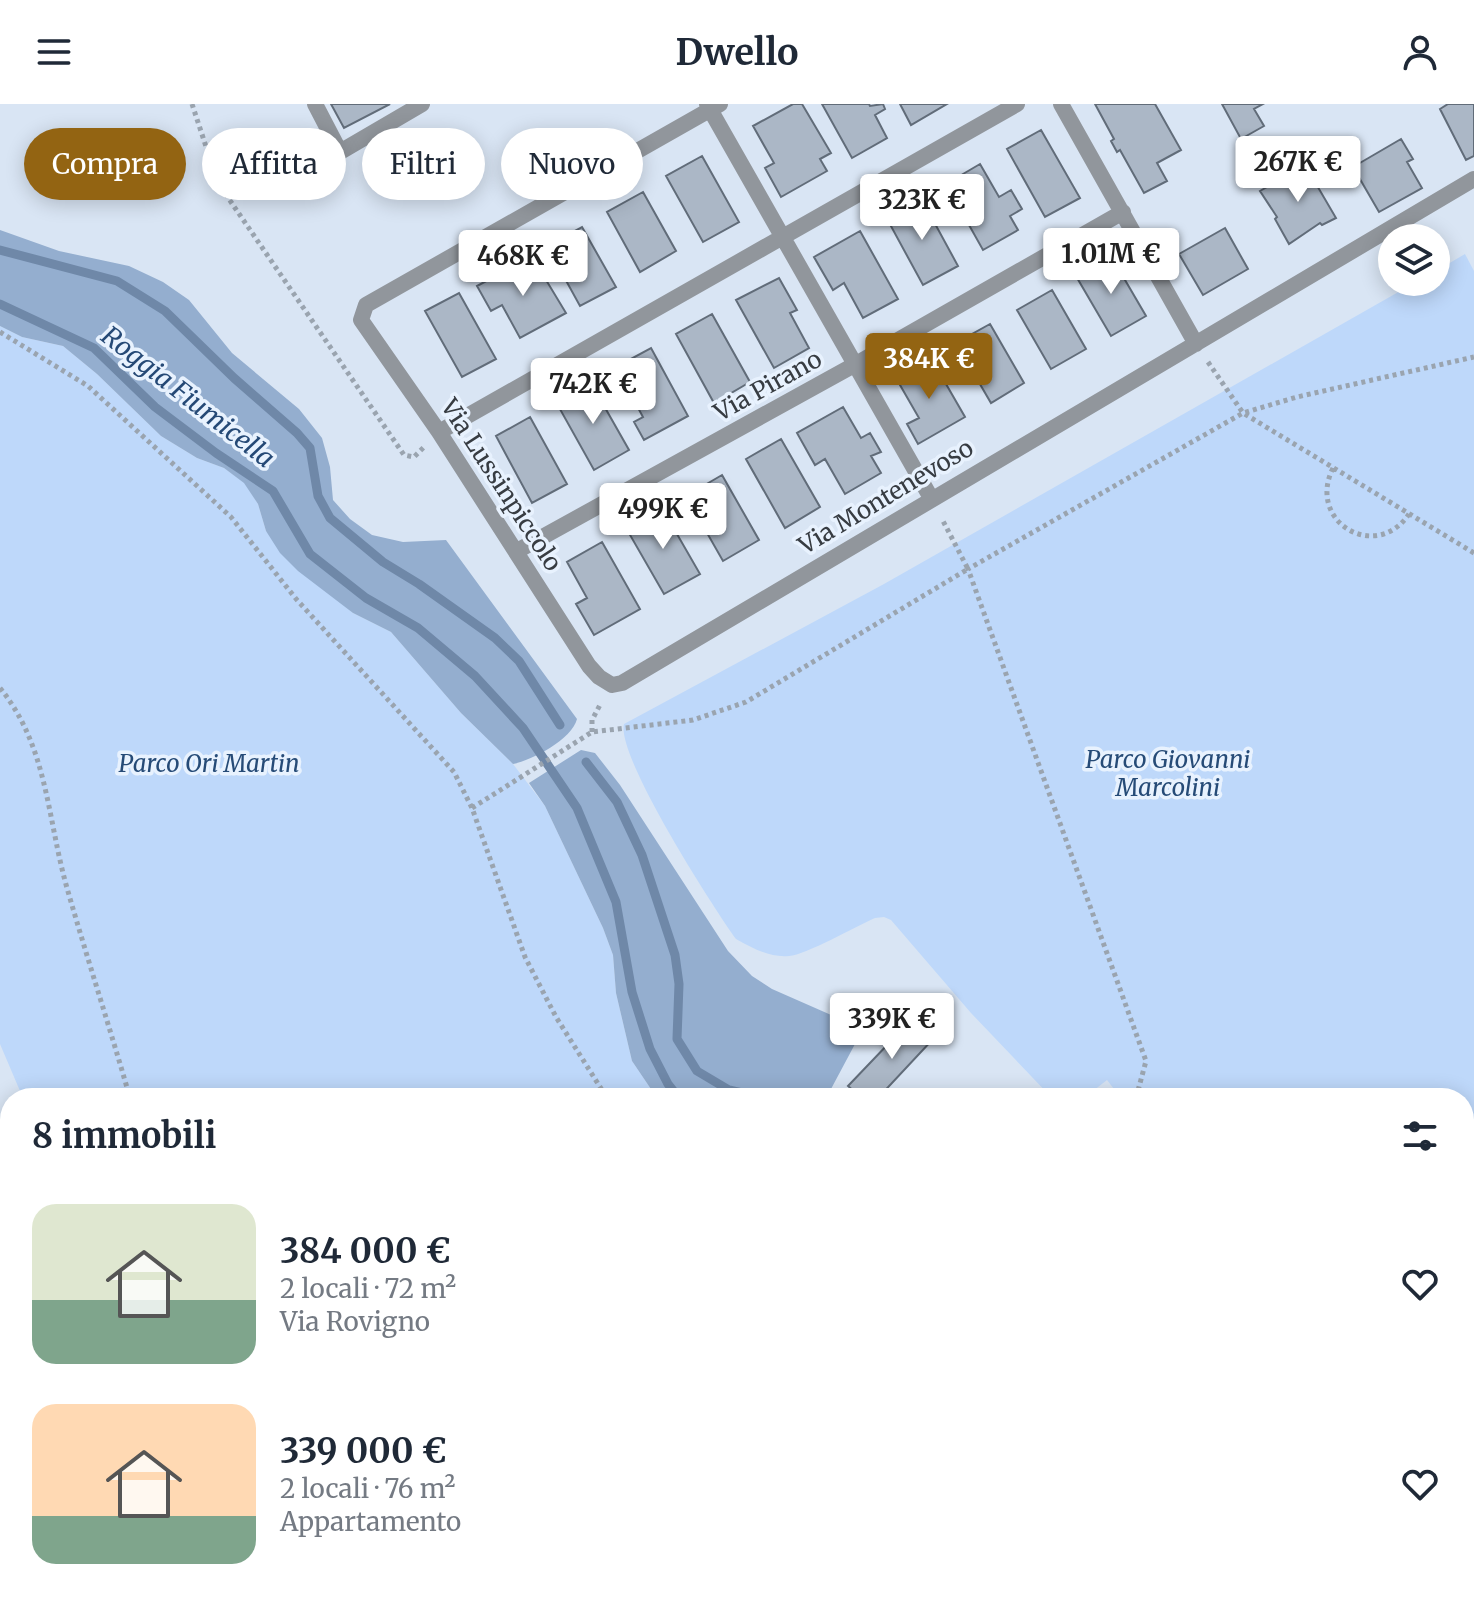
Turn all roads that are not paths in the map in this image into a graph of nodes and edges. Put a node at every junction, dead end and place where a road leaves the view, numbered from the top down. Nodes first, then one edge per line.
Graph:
1 (315, 104) edge
2 (421, 104) edge
3 (1017, 104) edge
4 (1061, 104) edge
5 (713, 106) edge
6 (1474, 179) edge
7 (1123, 212) junction
8 (784, 236) junction
9 (1196, 344) junction
10 (856, 364) junction
11 (439, 432) junction
12 (931, 498) junction
13 (517, 551) junction
14 (612, 685) joint

1 - 2 street
3 - 8 street
4 - 7 street
5 - 8 street
5 - 11 street, Via Lussinpiccolo
6 - 9 street, Via Montenevoso
7 - 9 street
7 - 10 street, Via Pirano
8 - 10 street
8 - 11 street
9 - 12 street, Via Montenevoso
10 - 12 street
10 - 13 street, Via Pirano
11 - 13 street, Via Lussinpiccolo
12 - 14 street, Via Montenevoso
13 - 14 street, Via Lussinpiccolo

